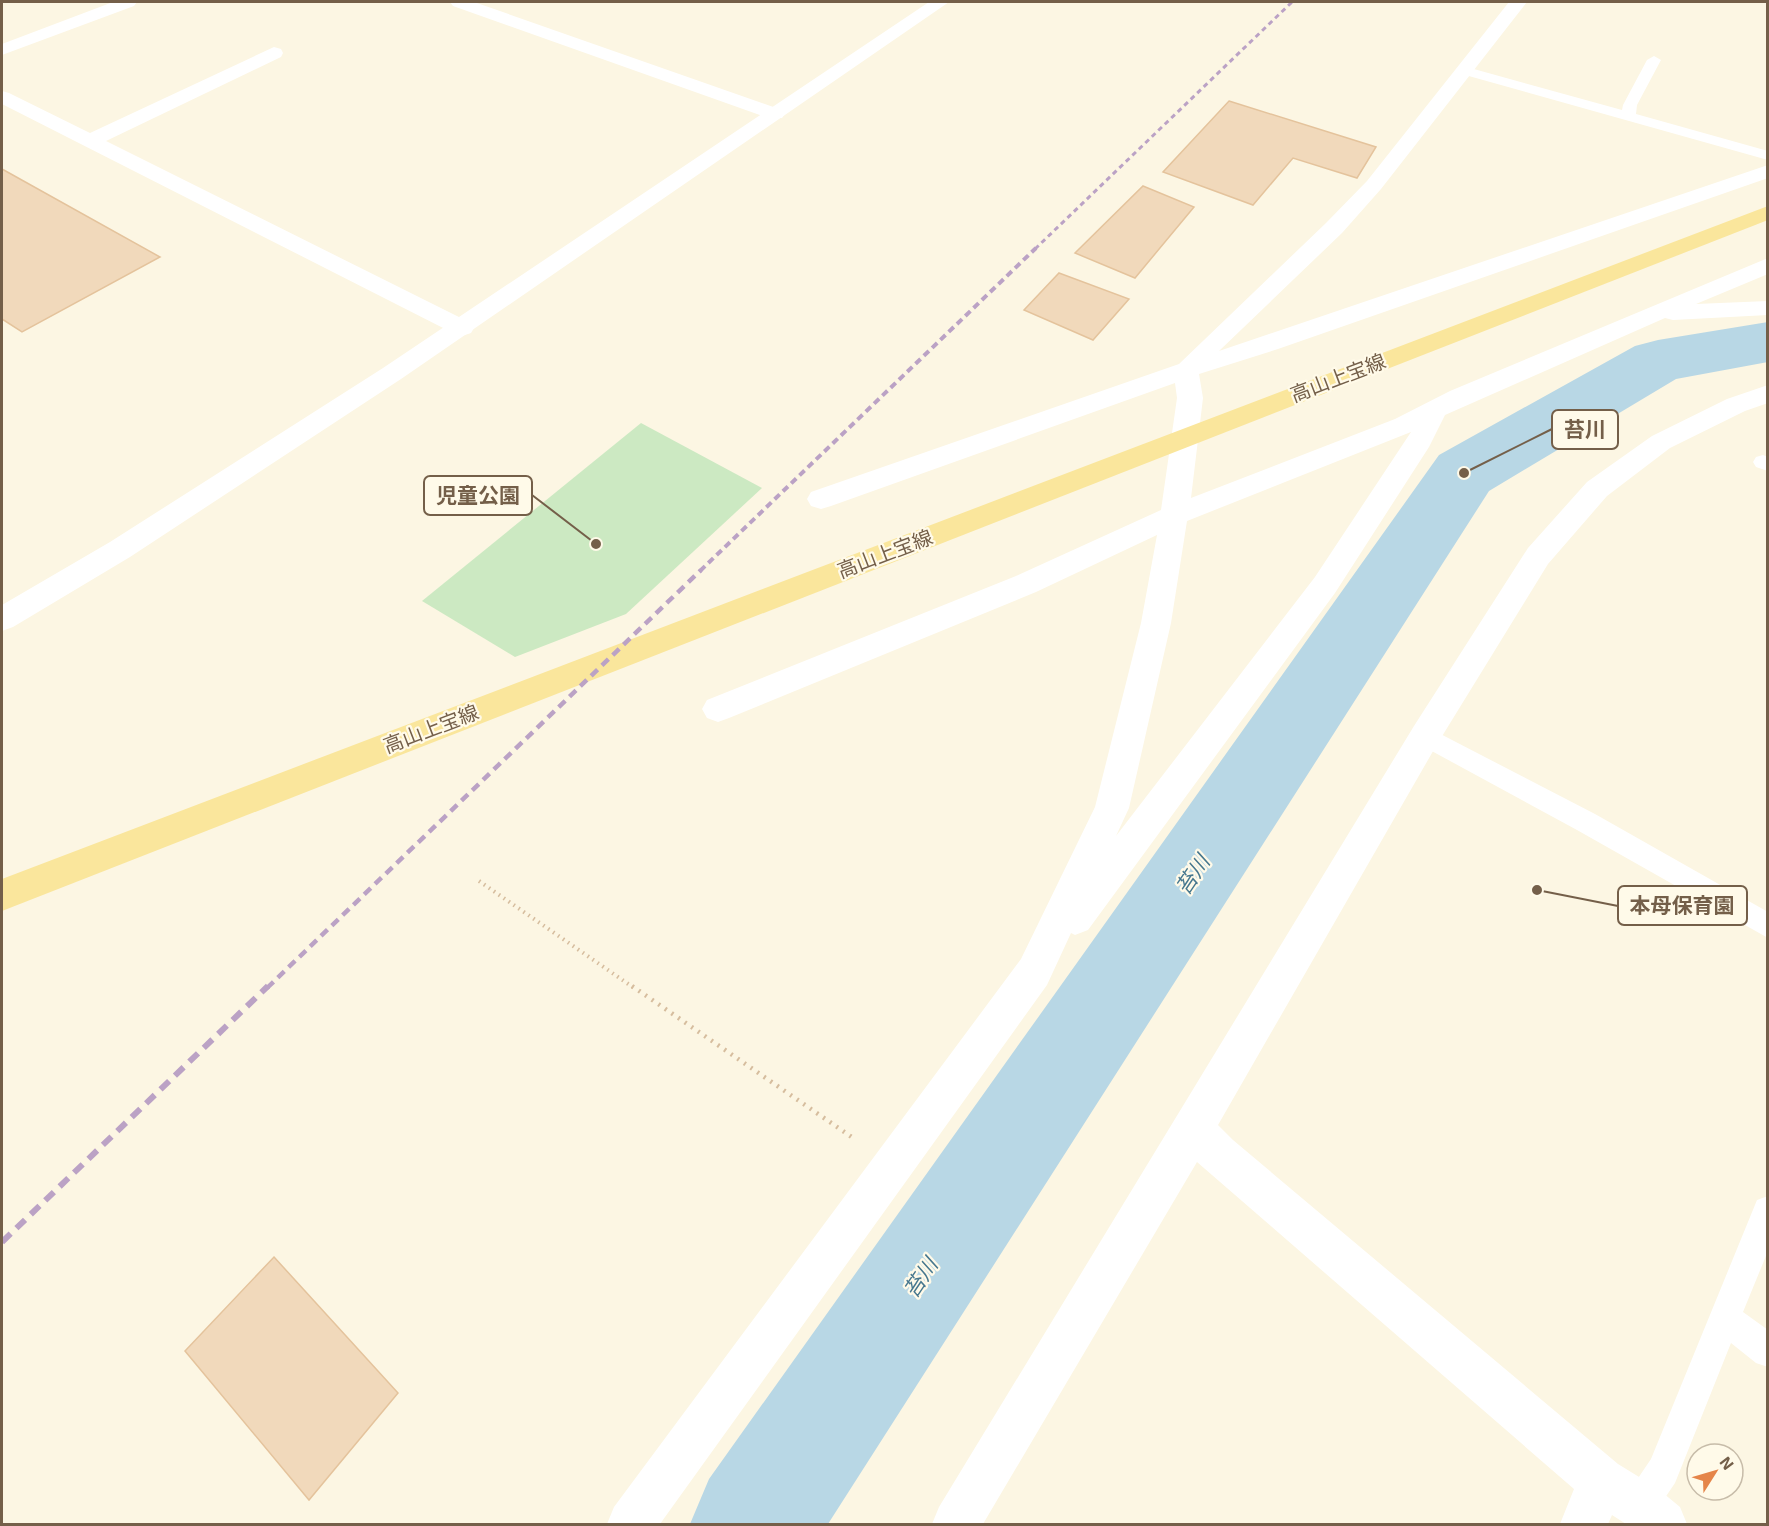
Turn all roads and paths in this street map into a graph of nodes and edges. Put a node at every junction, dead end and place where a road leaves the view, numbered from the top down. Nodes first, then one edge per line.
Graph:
1 (128, 2) edge
2 (459, 2) edge
3 (940, 2) edge
4 (1518, 2) edge
5 (2, 50) edge
6 (274, 53) dead end
7 (1654, 60) dead end
8 (1463, 70) junction
9 (2, 97) edge
10 (775, 114) junction
11 (1629, 117) junction
12 (90, 141) junction
13 (1767, 156) edge
14 (1767, 171) edge
15 (1767, 212) edge
16 (1767, 265) edge
17 (1767, 308) edge
18 (1652, 314) junction
19 (462, 328) junction
20 (1186, 370) junction
21 (1767, 393) edge
22 (1434, 410) junction
23 (821, 499) dead end
24 (1173, 516) junction
25 (2, 619) edge
26 (718, 709) dead end
27 (1425, 736) junction
28 (479, 880) dead end
29 (2, 895) edge
30 (1767, 926) edge
31 (1034, 972) junction
32 (1194, 1128) junction
33 (892, 1165) junction
34 (1767, 1211) edge
35 (1724, 1318) junction
36 (1767, 1351) edge
37 (1601, 1481) junction
38 (1652, 1515) edge
39 (631, 1524) edge
40 (956, 1524) edge
41 (1584, 1524) edge

1 - 5 street
2 - 10 street
3 - 10 street
4 - 8 street
6 - 12 street
7 - 11 lane
8 - 11 lane
8 - 20 street
9 - 12 street
10 - 19 street
11 - 13 lane
12 - 19 street
14 - 20 street
15 - 29 main road, 高山上宝線
16 - 18 street
17 - 18 street
18 - 22 street
19 - 25 street
20 - 23 street
20 - 24 street
21 - 27 street
22 - 24 street
22 - 31 street
24 - 26 street
24 - 31 street
27 - 30 lane
27 - 32 street
28 - 33 path
31 - 33 street
32 - 37 street
32 - 40 street
33 - 39 street
34 - 35 lane
35 - 36 lane
35 - 38 lane
37 - 38 street
37 - 41 street

